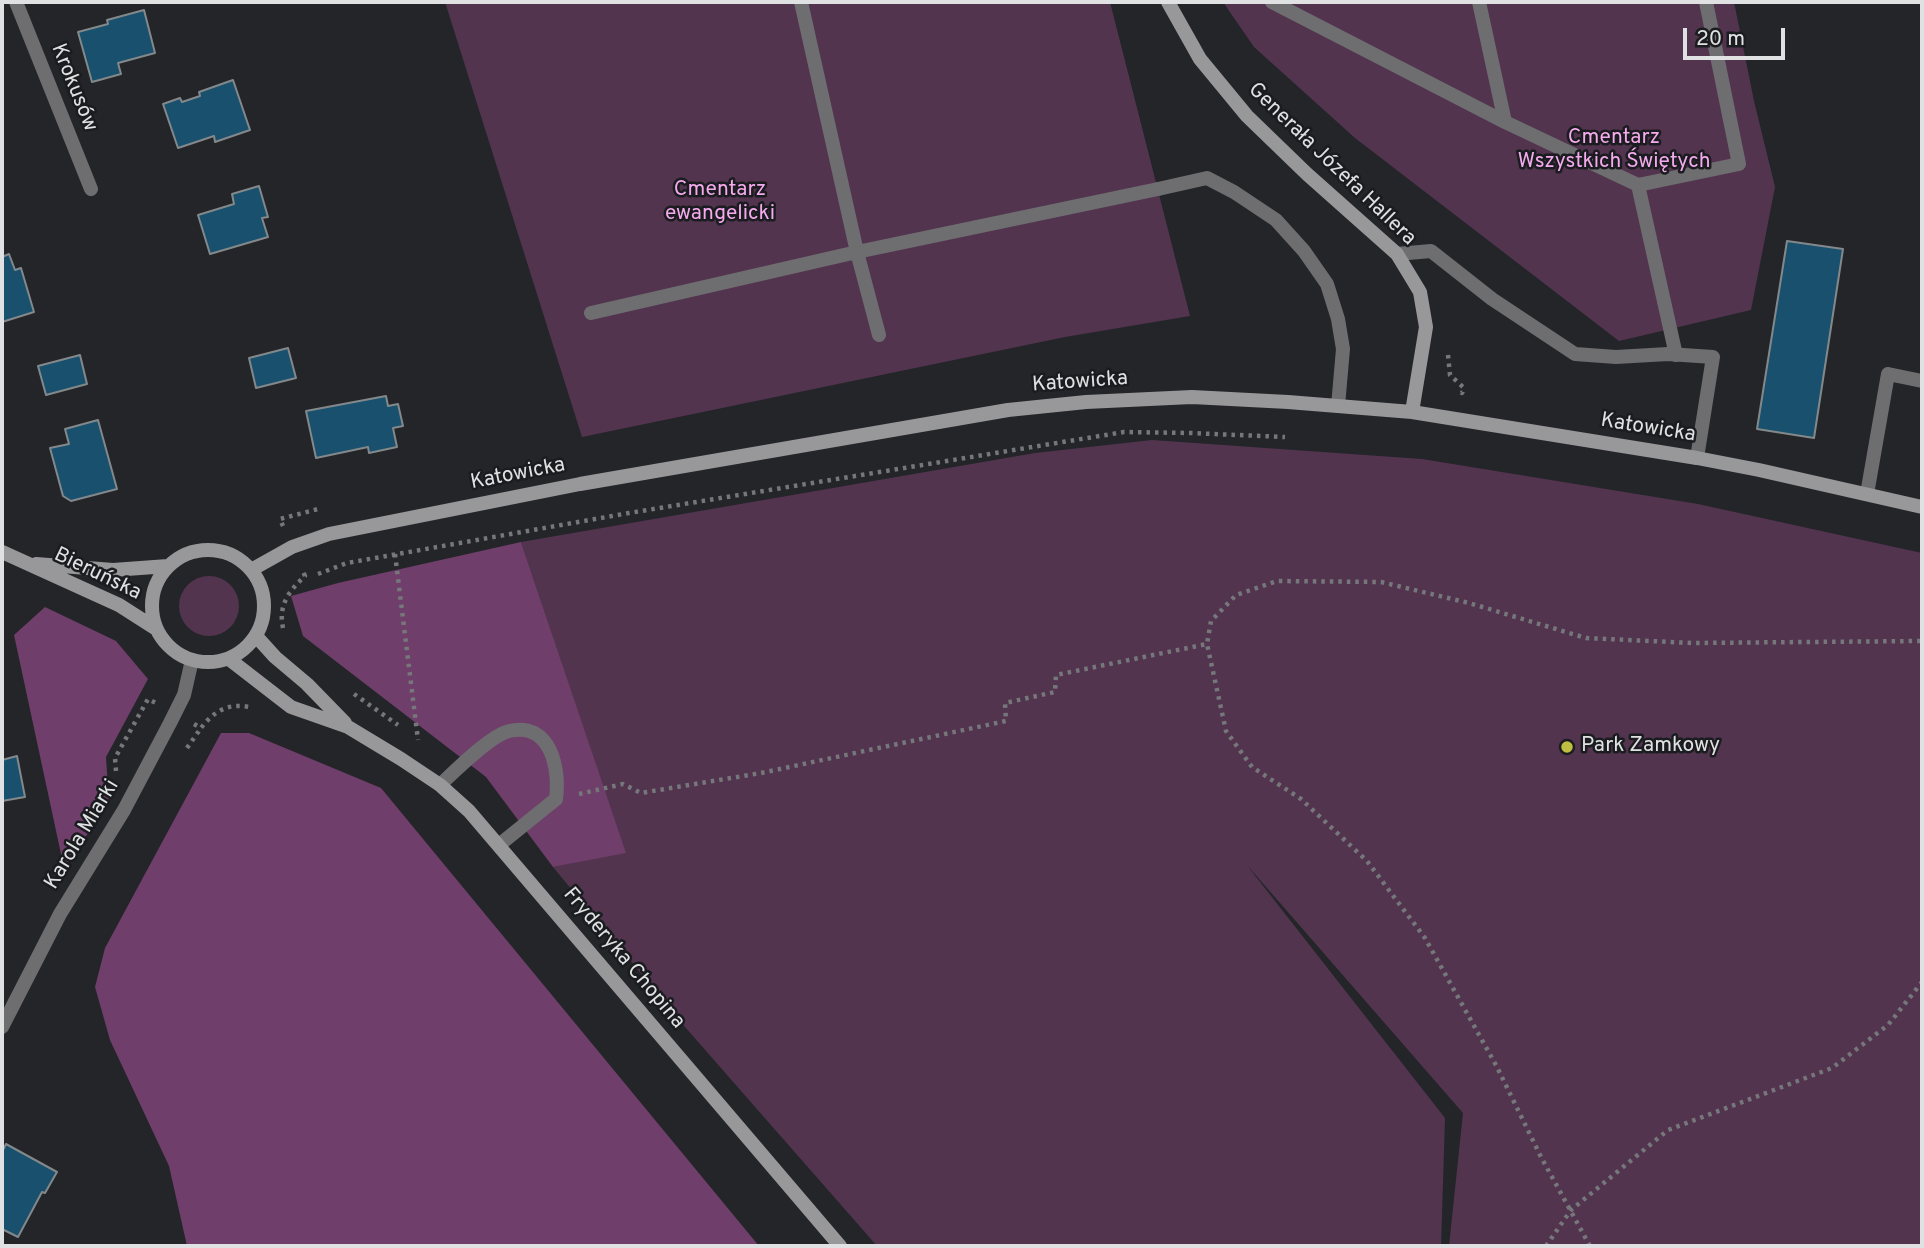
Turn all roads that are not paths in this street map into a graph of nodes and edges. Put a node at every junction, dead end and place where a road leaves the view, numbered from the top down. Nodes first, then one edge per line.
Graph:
1 (16, 2) edge
2 (801, 2) edge
3 (1168, 2) edge
4 (1272, 2) edge
5 (1479, 2) edge
6 (1706, 2) edge
7 (1505, 122) junction
8 (1638, 185) junction
9 (91, 189) dead end
10 (857, 252) junction
11 (1397, 254) junction
12 (591, 313) dead end
13 (879, 335) dead end
14 (1676, 355) junction
15 (1922, 382) edge
16 (1338, 405) junction
17 (1412, 412) junction
18 (1697, 458) junction
19 (1867, 494) junction
20 (1922, 507) edge
21 (2, 552) edge
22 (20, 562) junction
23 (168, 566) junction
24 (251, 570) junction
25 (155, 628) junction
26 (256, 636) junction
27 (229, 659) junction
28 (192, 660) junction
29 (348, 727) junction
30 (440, 785) junction
31 (499, 845) junction
32 (2, 1027) edge
33 (840, 1246) edge

1 - 9 street, Krokusów
2 - 10 street
3 - 11 street, Generała Józefa Hallera
4 - 7 street
5 - 7 street
6 - 8 street
7 - 8 street
8 - 14 street
10 - 12 street
10 - 13 street
10 - 16 street
11 - 14 street
11 - 17 street, Generała Józefa Hallera
14 - 18 street
15 - 19 street
16 - 17 street, Katowicka
16 - 24 street, Katowicka
17 - 18 street, Katowicka
18 - 19 street, Katowicka
19 - 20 street, Katowicka
21 - 22 street, Bieruńska
22 - 23 street, Bieruńska
22 - 25 street, Bieruńska
23 - 24 street
23 - 25 street
24 - 26 street
25 - 28 street
26 - 27 street
26 - 29 street, Fryderyka Chopina
27 - 28 street
27 - 29 street, Fryderyka Chopina
28 - 32 street, Karola Miarki
29 - 30 street, Fryderyka Chopina
30 - 31 street, Fryderyka Chopina
30 - 31 street
31 - 33 street, Fryderyka Chopina

